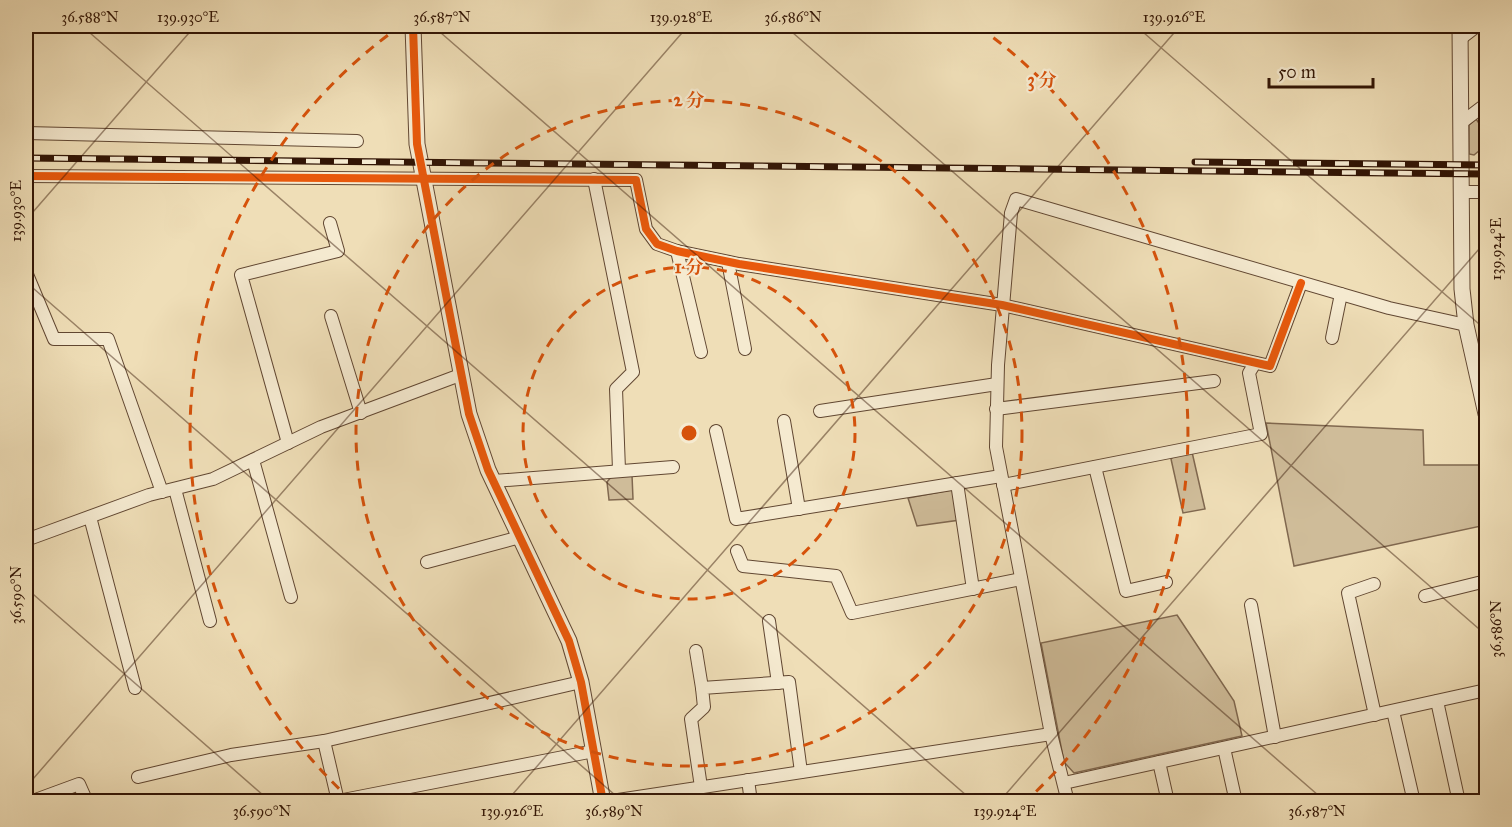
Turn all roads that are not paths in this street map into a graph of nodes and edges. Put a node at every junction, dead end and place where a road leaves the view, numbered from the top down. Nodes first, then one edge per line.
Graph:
1 (413, 26) edge
2 (1477, 26) edge
3 (1460, 32) edge
4 (1486, 104) edge
5 (1461, 123) junction
6 (26, 133) edge
7 (357, 141) dead end
8 (26, 176) edge
9 (594, 179) junction
10 (424, 180) junction
11 (1461, 192) junction
12 (1486, 192) edge
13 (330, 222) dead end
14 (677, 251) junction
15 (728, 262) junction
16 (26, 272) edge
17 (1301, 283) junction
18 (1341, 294) junction
19 (1002, 306) junction
20 (331, 316) dead end
21 (1466, 325) junction
22 (1332, 338) dead end
23 (745, 349) dead end
24 (701, 352) dead end
25 (1255, 363) junction
26 (460, 375) junction
27 (1214, 381) dead end
28 (998, 384) junction
29 (996, 409) junction
30 (820, 411) dead end
31 (361, 413) junction
32 (1486, 414) edge
33 (784, 421) dead end
34 (716, 431) dead end
35 (288, 443) junction
36 (253, 460) junction
37 (673, 467) dead end
38 (1095, 467) junction
39 (619, 470) junction
40 (494, 481) junction
41 (1002, 481) junction
42 (957, 483) junction
43 (169, 490) junction
44 (799, 509) junction
45 (26, 511) edge
46 (90, 517) junction
47 (520, 537) junction
48 (26, 540) edge
49 (737, 551) dead end
50 (427, 562) dead end
51 (1022, 579) junction
52 (1486, 581) edge
53 (1166, 582) dead end
54 (1374, 584) dead end
55 (973, 589) junction
56 (1425, 596) dead end
57 (291, 597) dead end
58 (1251, 605) dead end
59 (210, 621) dead end
60 (769, 621) dead end
61 (696, 651) dead end
62 (581, 682) junction
63 (778, 683) junction
64 (135, 688) dead end
65 (702, 688) junction
66 (1486, 690) edge
67 (1437, 701) junction
68 (1394, 711) junction
69 (1375, 715) junction
70 (1051, 734) junction
71 (1275, 737) junction
72 (324, 741) junction
73 (1224, 748) junction
74 (594, 751) junction
75 (1159, 762) junction
76 (801, 772) junction
77 (138, 777) dead end
78 (748, 780) junction
79 (1064, 783) junction
80 (701, 787) junction
81 (30, 801) edge
82 (87, 801) edge
83 (604, 801) edge
84 (751, 801) edge
85 (1068, 801) edge
86 (1168, 801) edge
87 (1236, 801) edge
88 (1414, 801) edge
89 (1459, 801) edge

1 - 10 street
2 - 3 street
3 - 5 street
4 - 5 street
5 - 11 street
6 - 7 street
8 - 10 street
9 - 10 street
9 - 14 street
9 - 39 street
10 - 26 street
11 - 12 street
11 - 21 street
13 - 35 street
14 - 15 street
14 - 24 street
15 - 19 street
15 - 23 street
16 - 43 street
17 - 18 street
17 - 19 street
17 - 25 street
18 - 21 street
18 - 22 street
19 - 25 street
19 - 28 street
20 - 31 street
21 - 32 street
25 - 38 street
26 - 31 street
26 - 40 street
27 - 29 street
28 - 29 street
28 - 30 street
29 - 41 street
31 - 35 street
33 - 44 street
34 - 44 street
35 - 36 street
36 - 43 street
36 - 57 street
37 - 39 street
38 - 41 street
38 - 53 street
39 - 40 street
40 - 47 street
41 - 42 street
41 - 51 street
42 - 44 street
42 - 55 street
43 - 46 street
43 - 59 street
45 - 48 street
46 - 48 street
46 - 64 street
47 - 50 street
47 - 62 street
49 - 55 street
51 - 55 street
51 - 70 street
52 - 56 street
54 - 69 street
58 - 71 street
60 - 63 street
61 - 65 street
62 - 72 street
62 - 74 street
63 - 65 street
63 - 76 street
65 - 80 street
66 - 67 street
67 - 68 street
67 - 89 street
68 - 69 street
68 - 88 street
69 - 71 street
70 - 76 street
70 - 79 street
71 - 73 street
72 - 74 street
72 - 77 street
73 - 75 street
73 - 87 street
74 - 83 street
75 - 79 street
75 - 86 street
76 - 78 street
78 - 80 street
78 - 84 street
79 - 85 street
80 - 83 street
81 - 82 street

